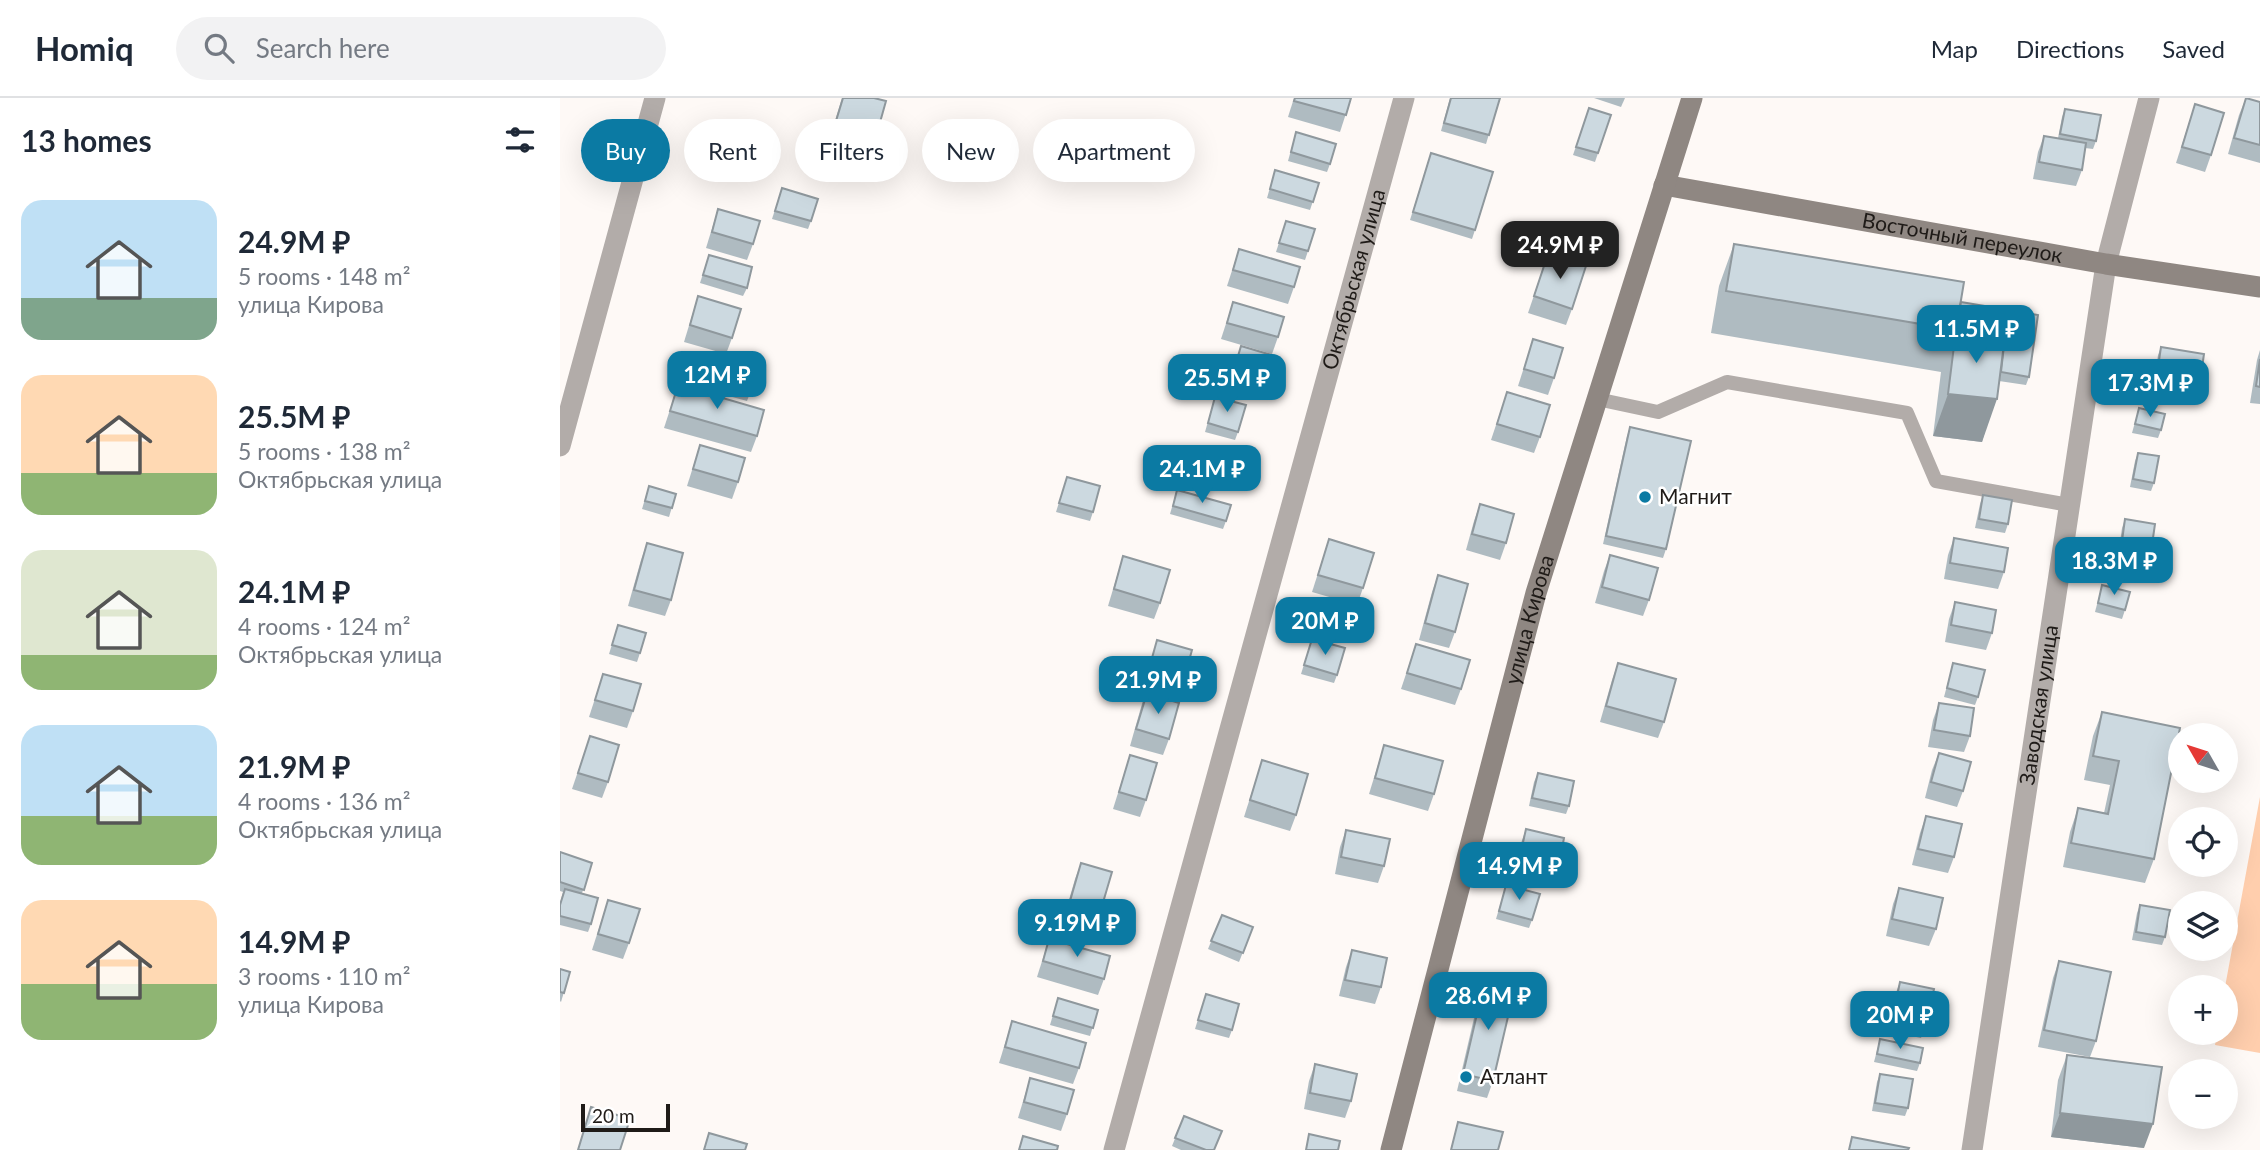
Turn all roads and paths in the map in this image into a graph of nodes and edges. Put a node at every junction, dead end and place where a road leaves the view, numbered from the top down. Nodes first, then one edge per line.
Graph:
1 (655, 98) edge
2 (1405, 98) edge
3 (1692, 98) edge
4 (2149, 98) edge
5 (1664, 186) junction
6 (2106, 264) junction
7 (2260, 287) edge
8 (1597, 399) junction
9 (560, 446) edge
10 (2069, 505) junction
11 (1114, 1150) edge
12 (1391, 1150) edge
13 (1972, 1150) edge

1 - 9 street
2 - 11 street, Октябрьская улица
3 - 5 street, улица Кирова
4 - 6 street, Заводская улица
5 - 6 street, Восточный переулок
5 - 8 street, улица Кирова
6 - 7 street, Восточный переулок
6 - 10 street, Заводская улица
8 - 10 lane
8 - 12 street, улица Кирова
10 - 13 street, Заводская улица

